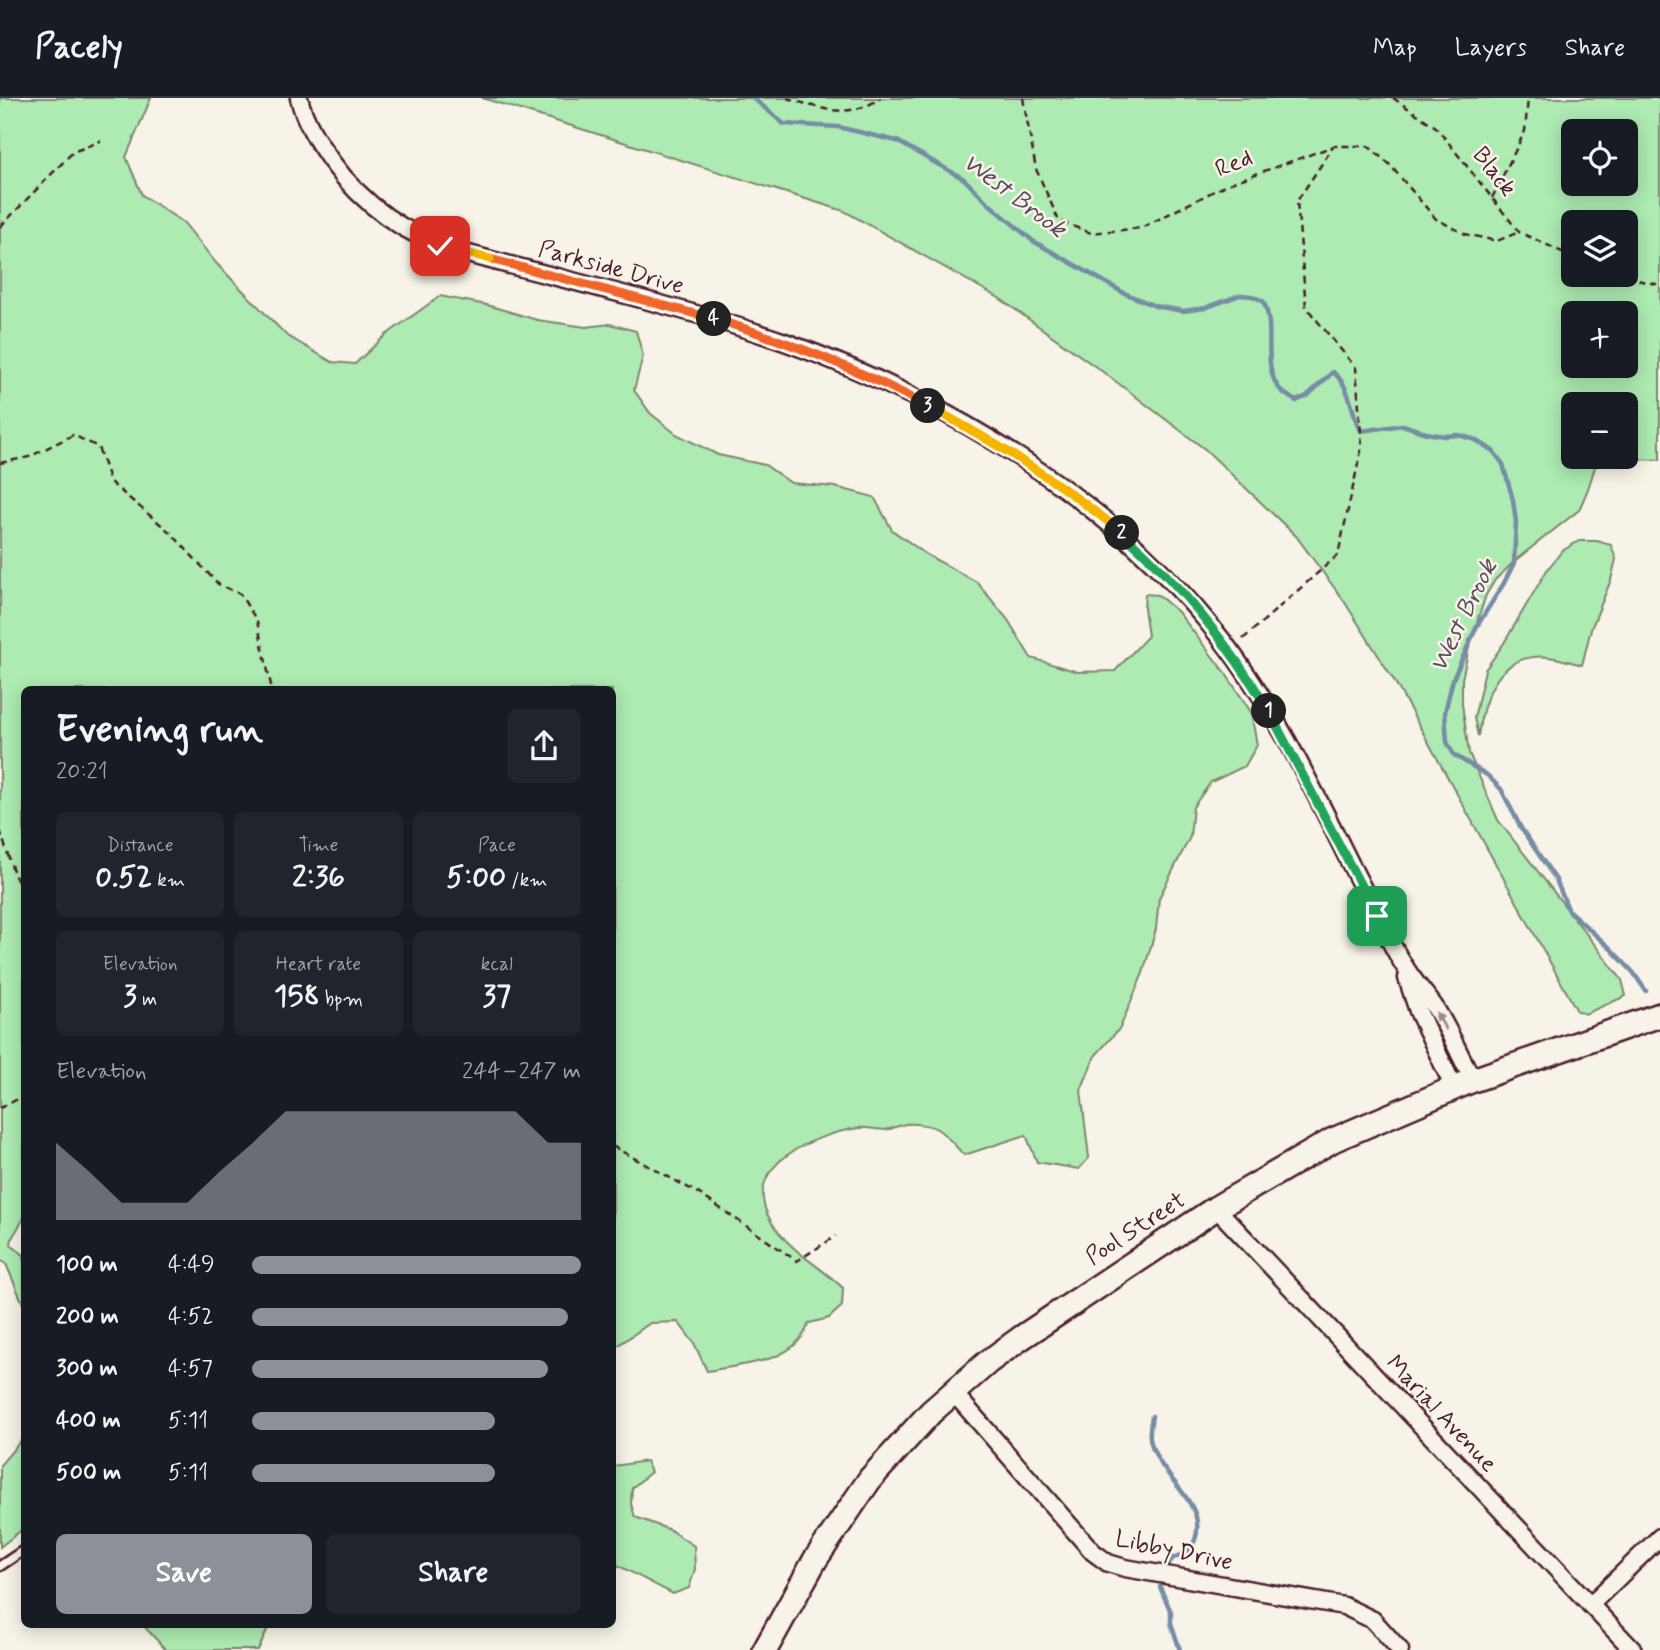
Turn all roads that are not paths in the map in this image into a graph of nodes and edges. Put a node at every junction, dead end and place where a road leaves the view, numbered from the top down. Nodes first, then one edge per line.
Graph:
1 (299, 98) edge
2 (1660, 1015) edge
3 (1463, 1084) junction
4 (1216, 1208) junction
5 (953, 1392) junction
6 (1660, 1537) edge
7 (21, 1552) edge
8 (0, 1566) edge
9 (1591, 1605) junction
10 (765, 1650) edge
11 (1400, 1650) edge
12 (1633, 1650) edge

1 - 3 street, Parkside Drive
2 - 3 main road, Pool Street
3 - 4 main road, Pool Street
4 - 5 main road, Pool Street
4 - 9 street, Marial Avenue
5 - 10 main road, Pool Street
5 - 11 street, Libby Drive
6 - 9 street
7 - 8 lane
9 - 12 street, Marial Avenue

